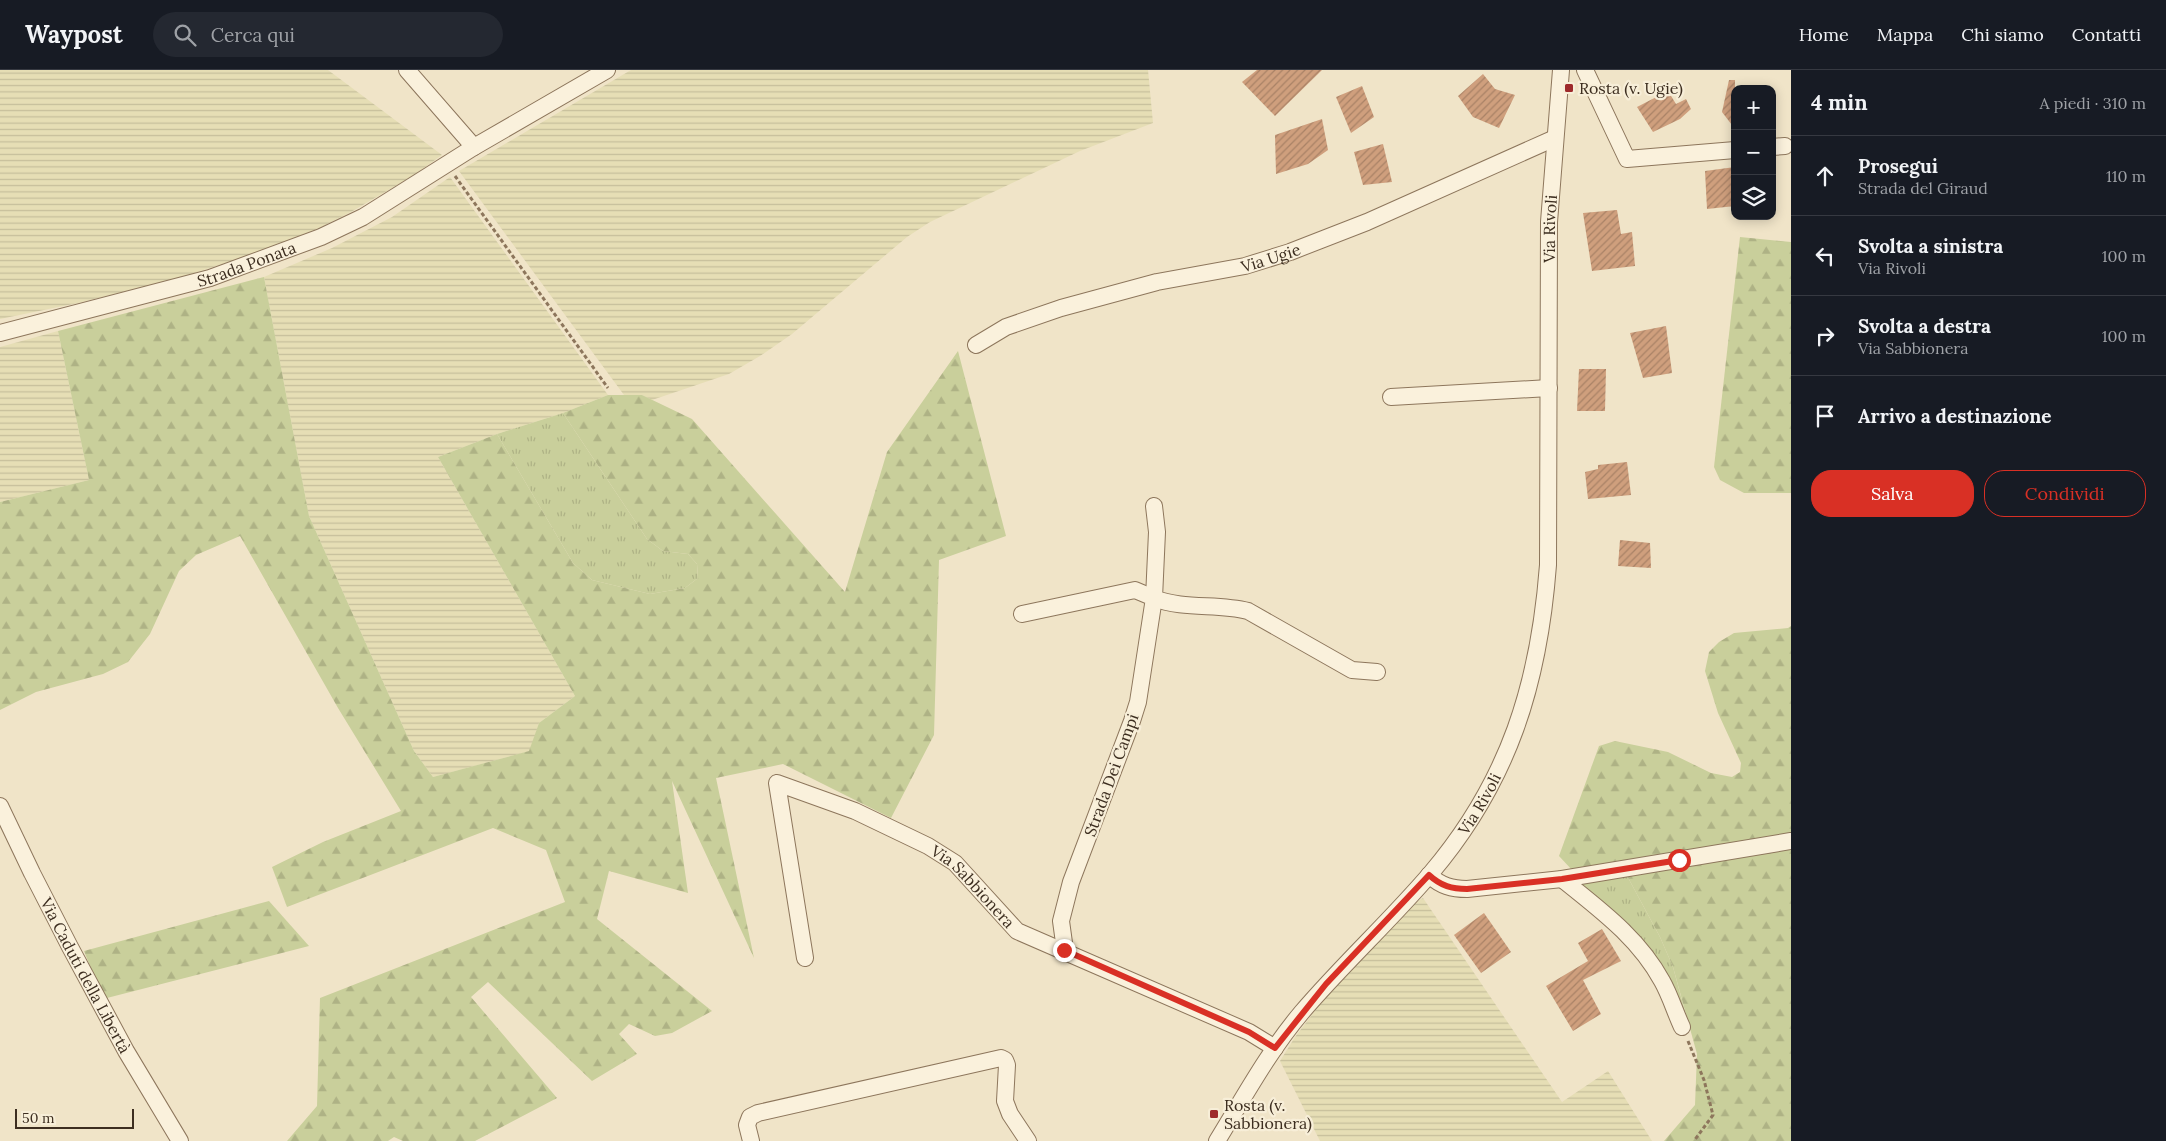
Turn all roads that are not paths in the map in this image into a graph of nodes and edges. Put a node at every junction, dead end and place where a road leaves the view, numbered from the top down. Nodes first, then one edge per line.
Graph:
1 (406, 70) edge
2 (607, 70) edge
3 (1561, 70) edge
4 (1585, 70) edge
5 (1555, 138) junction
6 (474, 146) junction
7 (1731, 150) edge
8 (0, 333) edge
9 (976, 345) dead end
10 (1549, 388) junction
11 (1391, 397) dead end
12 (1154, 506) dead end
13 (1154, 598) junction
14 (1022, 614) dead end
15 (1377, 672) dead end
16 (0, 806) edge
17 (1791, 841) edge
18 (1429, 875) junction
19 (1562, 879) junction
20 (1064, 950) junction
21 (805, 958) dead end
22 (1682, 1027) road end
23 (1275, 1048) junction
24 (180, 1141) edge
25 (752, 1141) edge
26 (1028, 1141) edge
27 (1217, 1141) edge

1 - 6 street
2 - 6 street, Strada Ponata
3 - 5 street, Via Rivoli
4 - 7 street
5 - 9 street, Via Ugie
5 - 10 street, Via Rivoli
6 - 8 street, Strada Ponata
10 - 11 street
10 - 18 street, Via Rivoli
12 - 13 street, Strada Dei Campi
13 - 14 street
13 - 15 street
13 - 20 street, Strada Dei Campi
16 - 24 street, Via Caduti della Libertà
17 - 19 street
18 - 19 street
18 - 23 street, Via Rivoli
19 - 22 street
20 - 21 street, Via Sabbionera
20 - 23 street, Via Sabbionera
23 - 27 street, Via Rivoli
25 - 26 street

